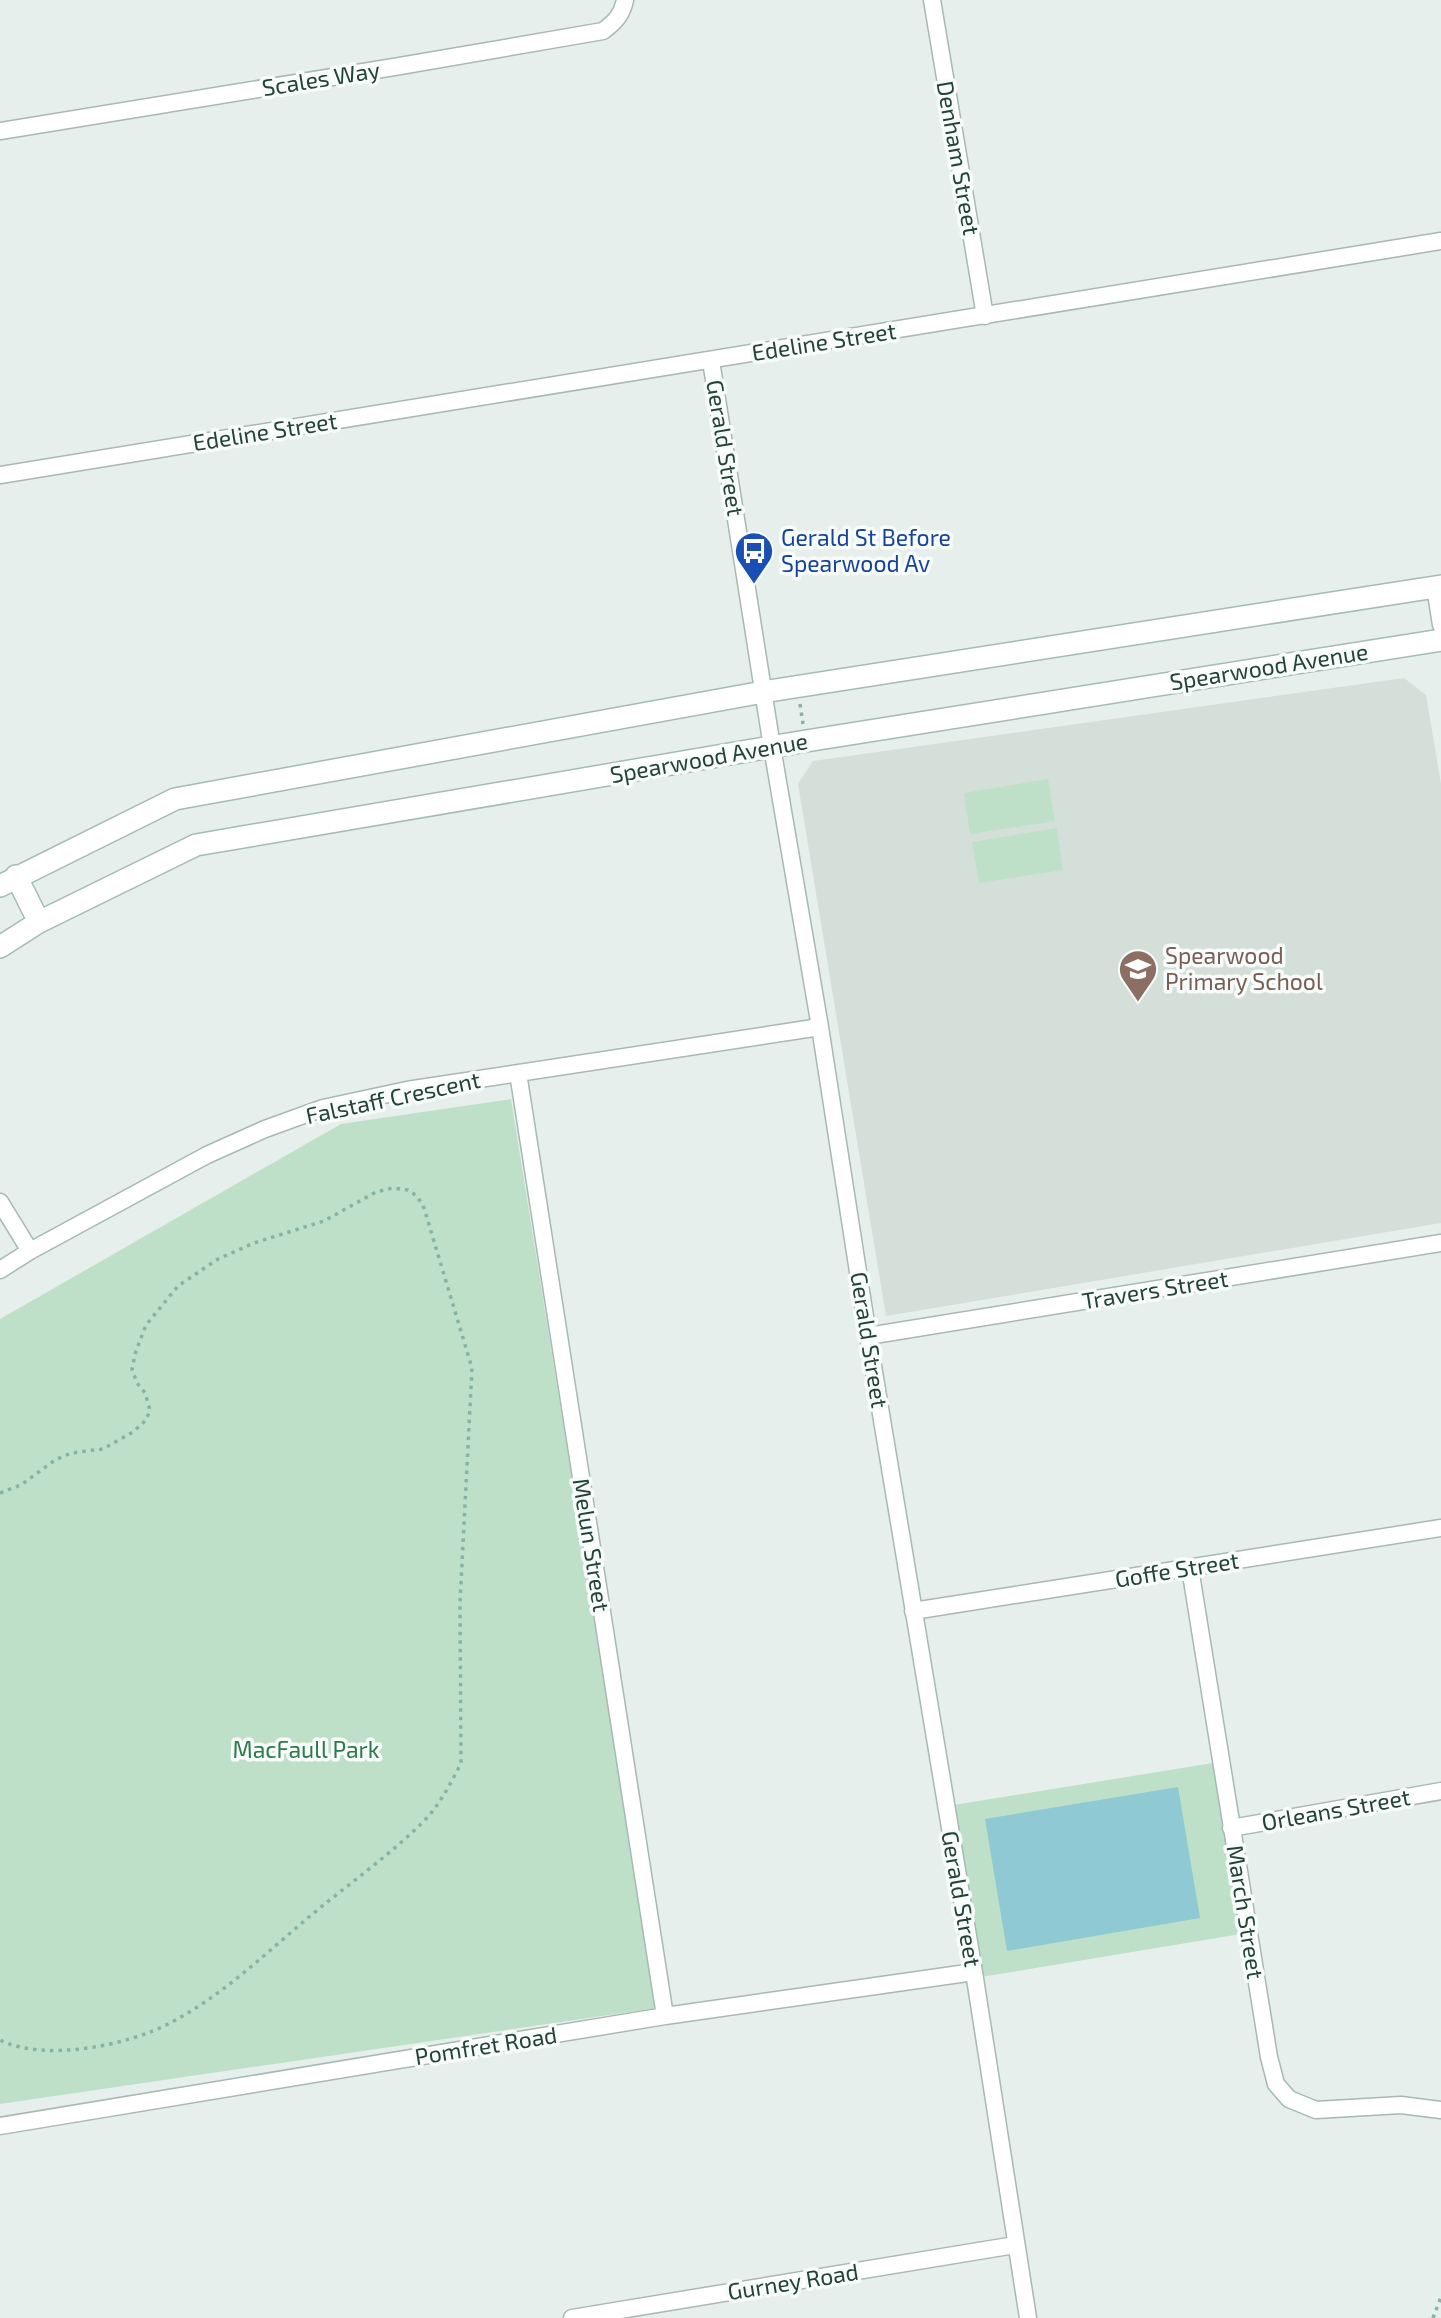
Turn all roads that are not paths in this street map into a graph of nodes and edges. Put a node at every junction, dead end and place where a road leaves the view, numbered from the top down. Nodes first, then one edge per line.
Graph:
1 (625, 0) edge
2 (932, 0) edge
3 (0, 131) edge
4 (1441, 241) edge
5 (985, 316) junction
6 (712, 361) junction
7 (0, 475) edge
8 (1438, 587) edge
9 (1441, 625) edge
10 (1441, 640) edge
11 (763, 692) junction
12 (772, 747) junction
13 (8, 881) edge
14 (39, 922) junction
15 (0, 947) edge
16 (820, 1027) junction
17 (518, 1073) junction
18 (0, 1202) edge
19 (1441, 1243) edge
20 (30, 1251) junction
21 (0, 1269) edge
22 (868, 1336) junction
23 (1441, 1528) edge
24 (1190, 1568) junction
25 (913, 1611) junction
26 (1441, 1791) edge
27 (1231, 1828) junction
28 (974, 1972) junction
29 (665, 2016) junction
30 (1441, 2110) edge
31 (0, 2126) edge
32 (1015, 2245) junction
33 (572, 2318) edge
34 (1028, 2318) edge

1 - 3 street, Scales Way
2 - 5 street, Denham Street
4 - 5 street, Edeline Street
5 - 6 street, Edeline Street
6 - 7 street, Edeline Street
6 - 11 street, Gerald Street
8 - 9 street
8 - 11 main road
10 - 12 main road, Spearwood Avenue
11 - 12 street, Gerald Street
11 - 13 main road
12 - 14 main road, Spearwood Avenue
12 - 16 street, Gerald Street
13 - 14 main road
14 - 15 main road, Spearwood Avenue
16 - 17 street, Falstaff Crescent
16 - 22 street, Gerald Street
17 - 20 street, Falstaff Crescent
17 - 29 street, Melun Street
18 - 20 street
19 - 22 street, Travers Street
20 - 21 street, Falstaff Crescent
22 - 25 street, Gerald Street
23 - 24 street, Goffe Street
24 - 25 street, Goffe Street
24 - 27 street, March Street
25 - 28 street, Gerald Street
26 - 27 street, Orleans Street
27 - 30 street, March Street
28 - 29 street, Pomfret Road
28 - 32 street, Gerald Street
29 - 31 street, Pomfret Road
32 - 33 street, Gurney Road
32 - 34 street, Gerald Street

